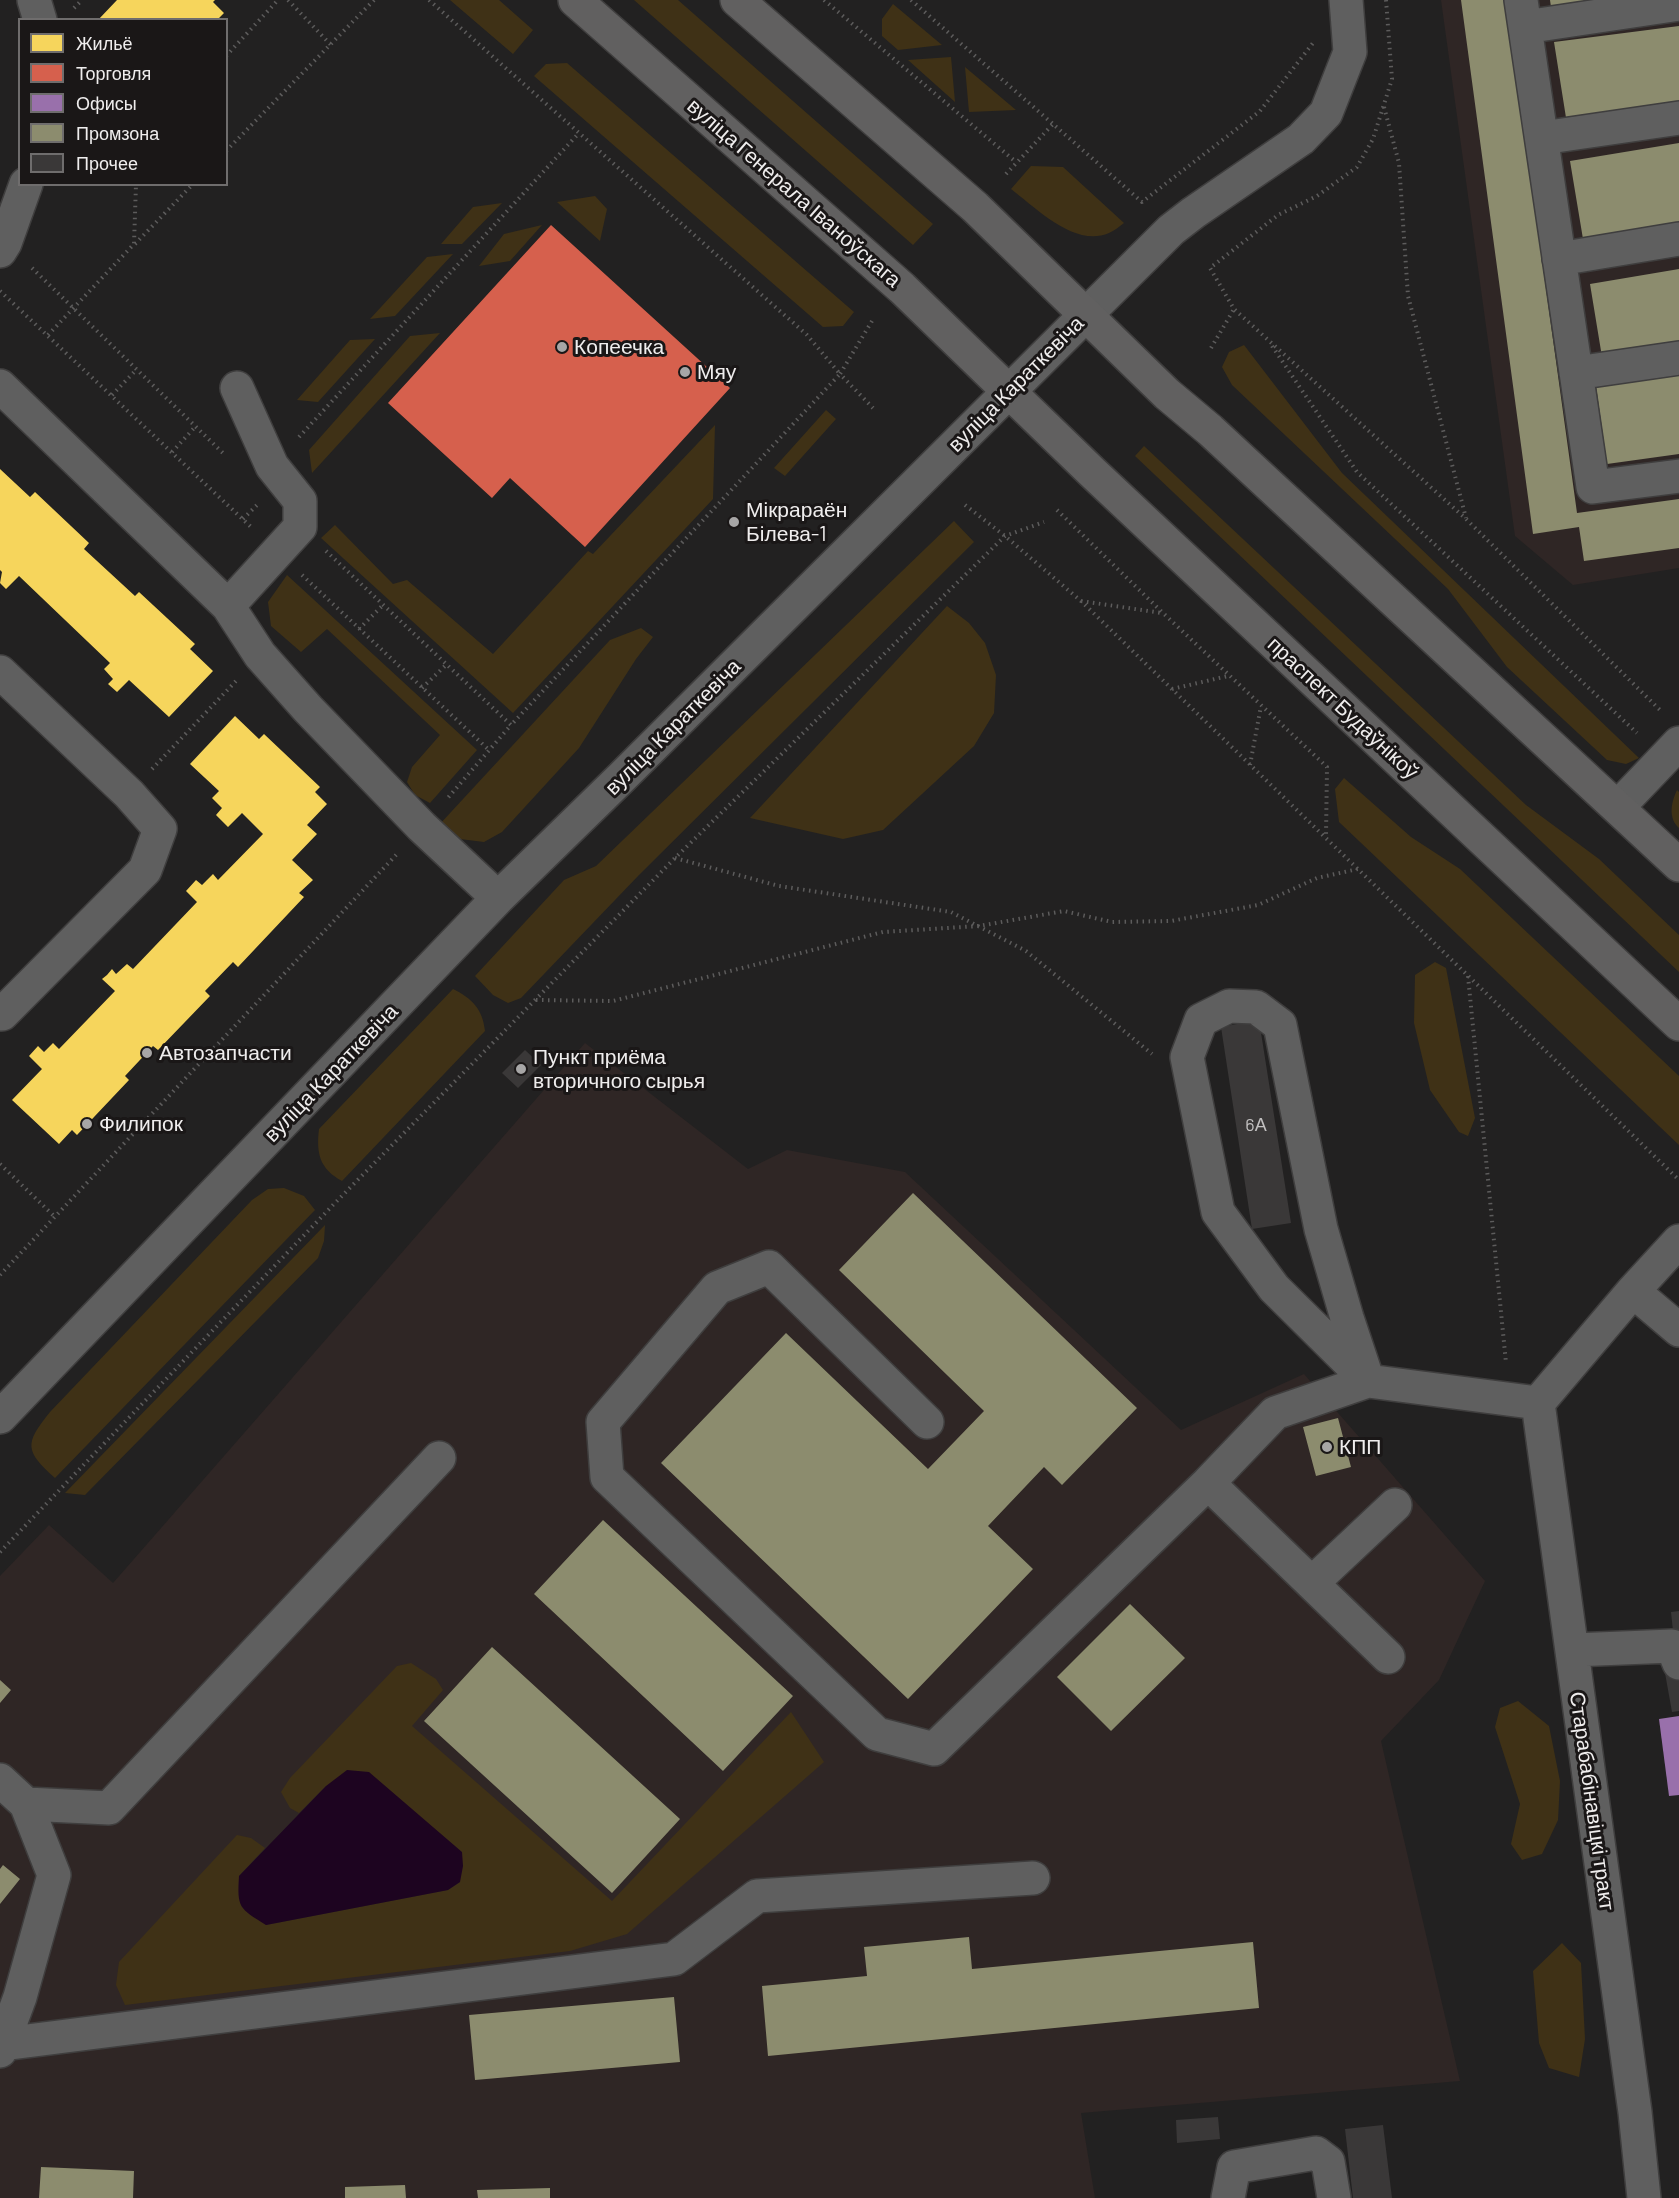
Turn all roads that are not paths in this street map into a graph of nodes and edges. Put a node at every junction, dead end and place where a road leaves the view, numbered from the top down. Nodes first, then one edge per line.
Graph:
1 (34, 0) edge
2 (575, 0) edge
3 (736, 0) edge
4 (1346, 0) edge
5 (1679, 4) edge
6 (1523, 14) edge
7 (39, 18) edge
8 (1679, 118) edge
9 (1542, 138) junction
10 (25, 186) edge
11 (1679, 239) edge
12 (0, 251) edge
13 (1559, 259) junction
14 (1086, 315) junction
15 (1679, 358) edge
16 (1576, 373) junction
17 (0, 386) edge
18 (237, 388) dead end
19 (1010, 390) junction
20 (1679, 476) edge
21 (228, 606) junction
22 (0, 672) edge
23 (1672, 741) edge
24 (1618, 807) junction
25 (1679, 865) edge
26 (498, 898) junction
27 (2, 1014) dead end
28 (1679, 1024) edge
29 (1679, 1241) edge
30 (1633, 1291) junction
31 (1679, 1330) edge
32 (1368, 1381) junction
33 (1524, 1401) junction
34 (0, 1417) edge
35 (927, 1422) dead end
36 (439, 1458) dead end
37 (1208, 1483) junction
38 (1395, 1505) dead end
39 (1312, 1583) junction
40 (1573, 1650) junction
41 (1388, 1657) dead end
42 (1679, 1664) edge
43 (0, 1780) edge
44 (26, 1804) junction
45 (1032, 1878) dead end
46 (14, 1975) edge
47 (1, 2048) edge
48 (1228, 2198) edge
49 (1334, 2198) edge
50 (1644, 2198) edge

1 - 7 street
2 - 19 main road, вуліца Генерала Іваноўскага
3 - 14 main road
4 - 14 street, вуліца Караткевіча
5 - 6 street
6 - 9 street
8 - 9 street
9 - 13 street
10 - 12 street
11 - 13 street
13 - 16 street
14 - 19 street, вуліца Караткевіча
14 - 24 main road
15 - 16 street
16 - 20 street
17 - 21 street
18 - 21 street
19 - 26 street, вуліца Караткевіча
19 - 28 main road, праспект Будаўнікоў
21 - 26 street
22 - 27 street
23 - 24 street
24 - 25 main road
26 - 34 street, вуліца Караткевіча
29 - 30 street
30 - 31 street
30 - 33 street
32 - 32 street
32 - 33 street
32 - 37 street
33 - 40 street, Старабабінавіцкі тракт
35 - 37 street
36 - 44 street
37 - 39 street
38 - 39 street
39 - 41 street
40 - 42 street
40 - 50 street, Старабабінавіцкі тракт
43 - 44 street
44 - 46 street
45 - 47 street
46 - 47 street
48 - 49 street

